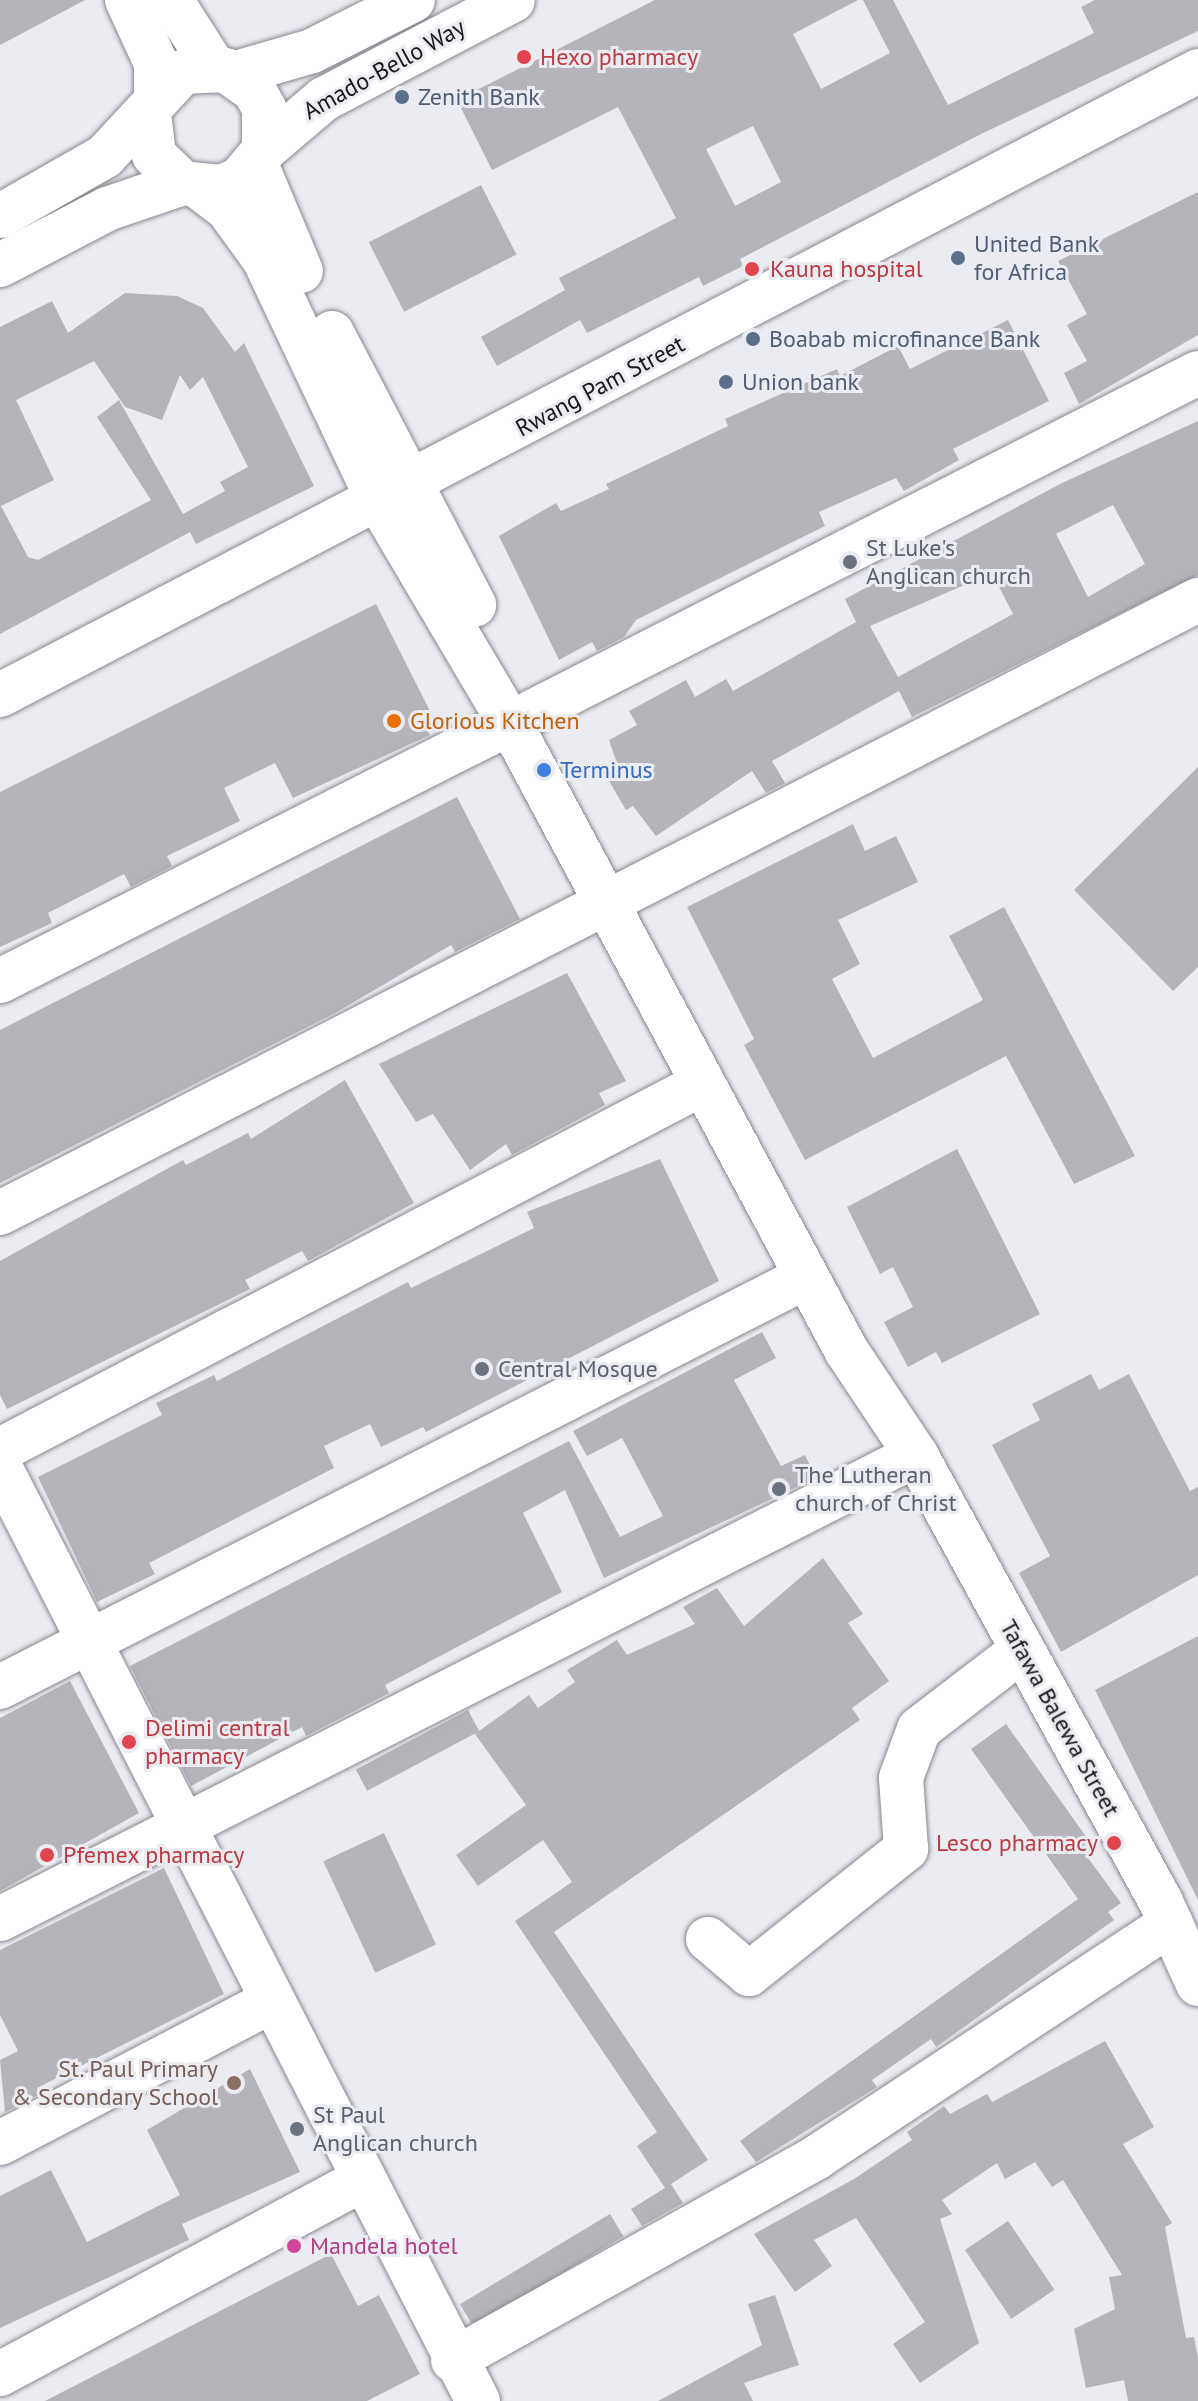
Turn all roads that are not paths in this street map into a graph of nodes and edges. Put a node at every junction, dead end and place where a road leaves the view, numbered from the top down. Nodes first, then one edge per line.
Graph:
1 (127, 0) edge
2 (171, 0) edge
3 (413, 0) edge
4 (513, 0) edge
5 (1198, 71) edge
6 (224, 72) junction
7 (152, 105) junction
8 (260, 157) junction
9 (192, 186) junction
10 (0, 216) edge
11 (0, 265) edge
12 (1198, 373) edge
13 (394, 494) junction
14 (1198, 600) edge
15 (0, 695) edge
16 (521, 717) junction
17 (619, 902) junction
18 (0, 981) edge
19 (702, 1084) junction
20 (0, 1213) edge
21 (806, 1277) junction
22 (0, 1450) edge
23 (916, 1455) junction
24 (0, 1467) edge
25 (89, 1643) junction
26 (1022, 1650) junction
27 (0, 1687) edge
28 (182, 1828) junction
29 (0, 1919) edge
30 (1171, 1924) junction
31 (708, 1939) dead end
32 (1198, 1984) edge
33 (270, 2002) junction
34 (0, 2143) edge
35 (360, 2181) junction
36 (0, 2374) edge
37 (465, 2388) edge

1 - 7 street
2 - 6 street
3 - 6 street, Amado-Bello Way
4 - 8 street, Amado-Bello Way
5 - 13 street, Rwang Pam Street
6 - 7 street
6 - 8 street
7 - 9 street
7 - 10 street
8 - 9 street
8 - 13 street
9 - 11 street
9 - 13 street
12 - 16 street
13 - 15 street, Rwang Pam Street
13 - 16 street
14 - 17 street
16 - 17 street
16 - 18 street
17 - 19 street
17 - 20 street
17 - 23 street
19 - 21 street
19 - 22 street
21 - 23 street
21 - 25 street
23 - 26 street, Tafawa Balewa Street
23 - 28 street
24 - 25 street
25 - 27 street
25 - 28 street
26 - 30 street, Tafawa Balewa Street
26 - 31 street
28 - 29 street
28 - 33 street
30 - 32 street, Tafawa Balewa Street
30 - 37 street
33 - 34 street
33 - 35 street
35 - 36 street
35 - 37 street

